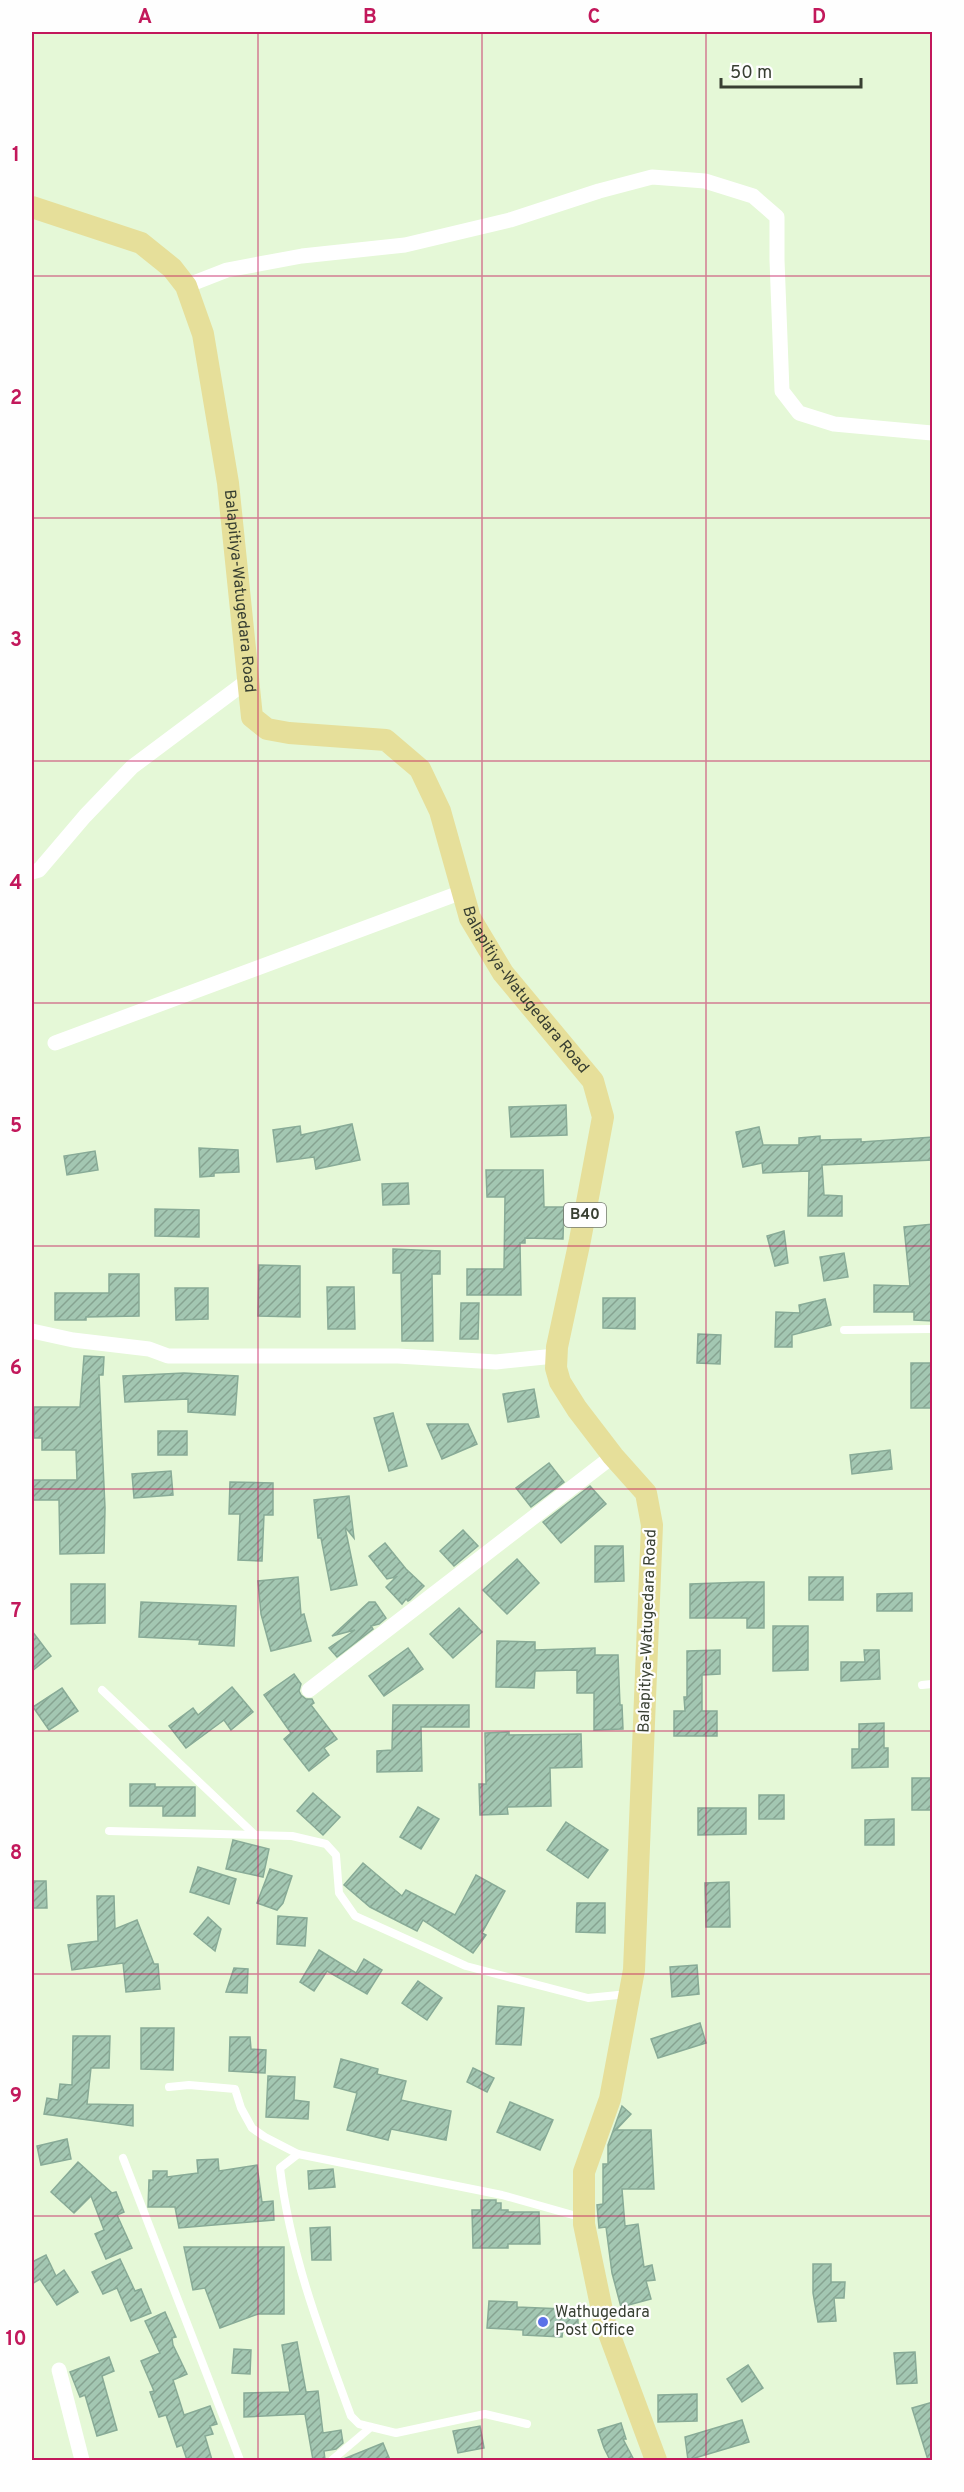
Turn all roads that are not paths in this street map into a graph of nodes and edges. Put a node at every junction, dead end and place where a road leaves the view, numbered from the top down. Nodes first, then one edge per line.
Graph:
1 (32, 207) edge
2 (186, 286) junction
3 (933, 433) edge
4 (247, 681) junction
5 (32, 872) edge
6 (462, 892) junction
7 (55, 1043) dead end
8 (933, 1329) edge
9 (844, 1330) dead end
10 (32, 1332) edge
11 (555, 1356) junction
12 (613, 1456) junction
13 (933, 1684) edge
14 (922, 1685) dead end
15 (102, 1690) dead end
16 (309, 1690) dead end
17 (109, 1831) dead end
18 (255, 1834) junction
19 (630, 1994) junction
20 (169, 2087) dead end
21 (298, 2154) junction
22 (123, 2158) dead end
23 (584, 2218) junction
24 (59, 2370) dead end
25 (527, 2424) dead end
26 (371, 2427) junction
27 (82, 2460) edge
28 (240, 2460) edge
29 (332, 2460) edge
30 (656, 2460) edge

1 - 2 main road, Balapitiya-Watugedara Road / B40
2 - 3 street
2 - 4 main road, Balapitiya-Watugedara Road / B40
4 - 5 street
4 - 6 main road, Balapitiya-Watugedara Road / B40
6 - 7 street
6 - 11 main road, Balapitiya-Watugedara Road / B40
8 - 9 lane
10 - 11 street
11 - 12 main road, Balapitiya-Watugedara Road / B40
12 - 16 street
12 - 19 main road, Balapitiya-Watugedara Road / B40
13 - 14 lane
15 - 18 lane
17 - 18 lane
18 - 19 lane
19 - 23 main road, Balapitiya-Watugedara Road / B40
20 - 21 lane
21 - 23 lane
21 - 26 lane
22 - 28 lane
23 - 30 main road, Balapitiya-Watugedara Road / B40
24 - 27 street
25 - 26 lane
26 - 29 lane

